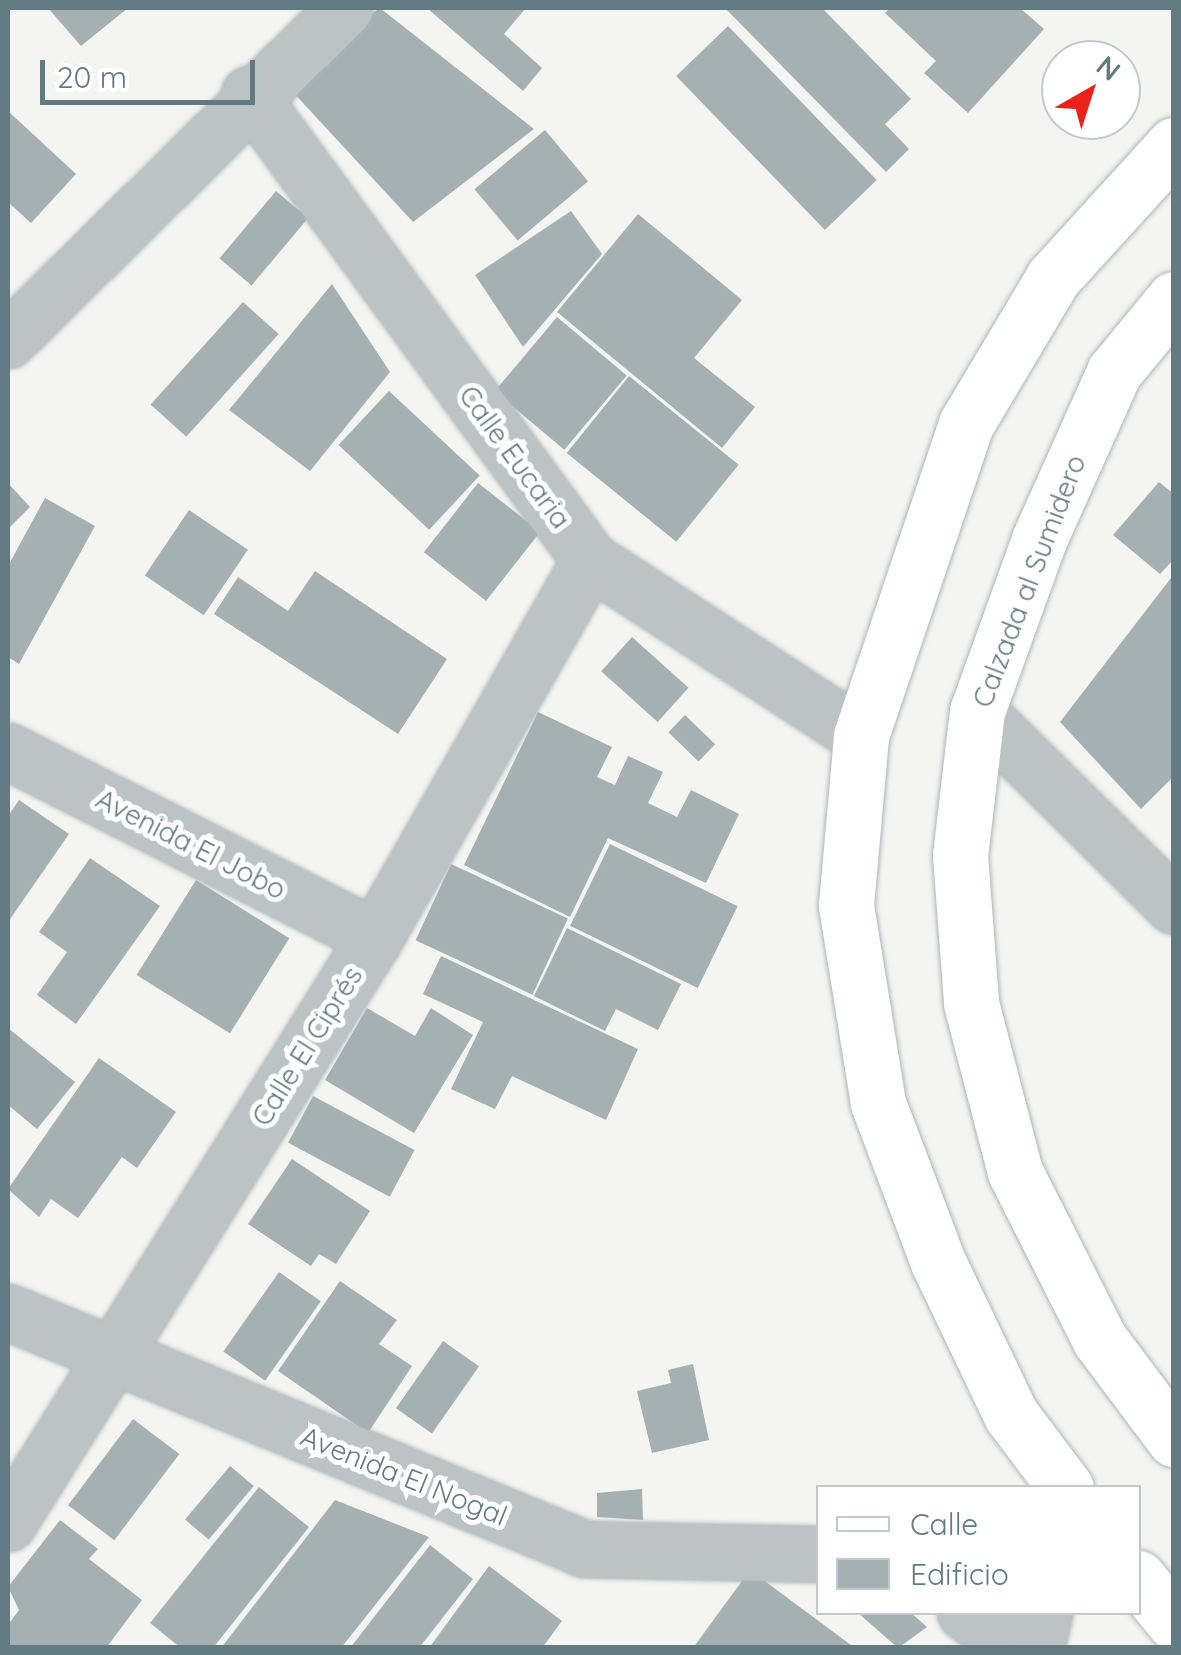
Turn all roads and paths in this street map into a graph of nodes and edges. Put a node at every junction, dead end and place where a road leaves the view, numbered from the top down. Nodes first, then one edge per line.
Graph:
1 (345, 8) edge
2 (249, 94) junction
3 (1174, 145) edge
4 (1174, 299) edge
5 (8, 340) edge
6 (590, 560) junction
7 (977, 711) junction
8 (861, 736) junction
9 (8, 751) edge
10 (1174, 906) edge
11 (375, 937) junction
12 (8, 1312) edge
13 (111, 1358) junction
14 (1174, 1439) edge
15 (1064, 1485) edge
16 (8, 1524) edge
17 (816, 1554) edge
18 (1141, 1582) edge
19 (969, 1615) edge
20 (1043, 1615) edge
21 (1174, 1622) edge
22 (1016, 1648) edge
23 (1036, 1648) edge

1 - 2 street
2 - 5 street
2 - 6 street, Calle Eucaria
3 - 8 main road
4 - 7 main road, Calzada al Sumidero
6 - 8 street, Calle Eucaria
6 - 11 street, Calle El Ciprés
7 - 10 street
7 - 14 main road, Calzada al Sumidero
8 - 15 main road
9 - 11 street, Avenida El Jobo
11 - 13 street, Calle El Ciprés
12 - 13 street, Avenida El Nogal
13 - 16 street, Calle El Ciprés
13 - 17 street, Avenida El Nogal
18 - 21 main road
19 - 22 street
20 - 23 street

